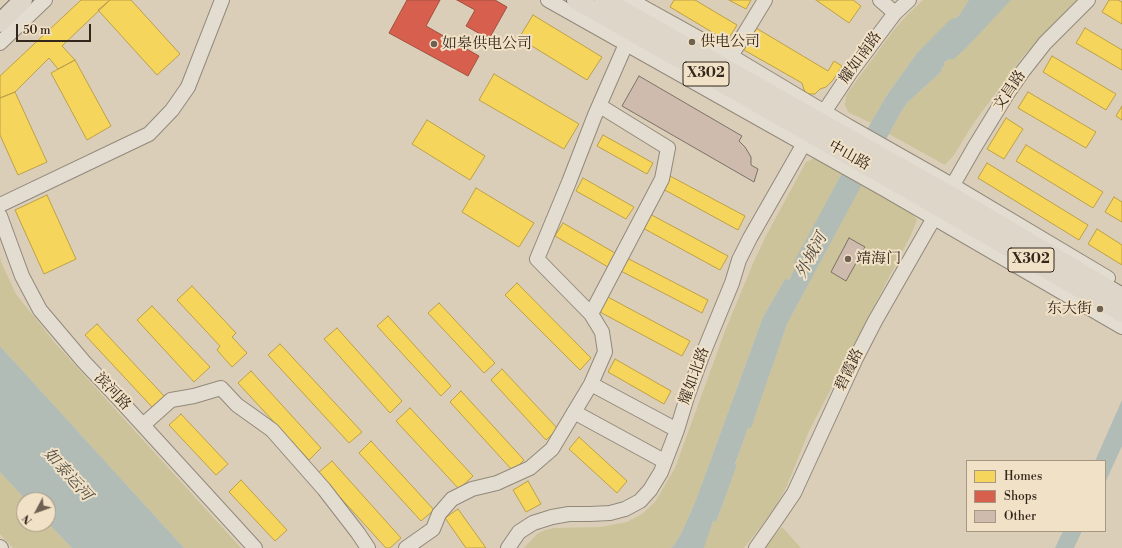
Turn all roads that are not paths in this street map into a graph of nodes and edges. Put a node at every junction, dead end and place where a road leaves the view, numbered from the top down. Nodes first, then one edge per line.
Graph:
1 (7, 0) edge
2 (23, 0) edge
3 (45, 0) edge
4 (222, 0) edge
5 (548, 0) edge
6 (576, 0) edge
7 (604, 0) edge
8 (630, 0) edge
9 (765, 0) edge
10 (880, 0) edge
11 (909, 0) edge
12 (1088, 0) edge
13 (0, 7) edge
14 (895, 13) junction
15 (0, 23) edge
16 (0, 43) edge
17 (626, 44) junction
18 (731, 56) junction
19 (600, 106) junction
20 (814, 127) junction
21 (839, 142) junction
22 (893, 172) junction
23 (943, 201) junction
24 (0, 205) edge
25 (0, 216) edge
26 (1122, 287) edge
27 (1122, 297) edge
28 (1122, 313) edge
29 (591, 314) junction
30 (1122, 327) edge
31 (591, 384) junction
32 (574, 412) junction
33 (143, 425) junction
34 (677, 430) junction
35 (664, 461) junction
36 (255, 548) edge
37 (368, 548) edge
38 (406, 548) edge
39 (508, 548) edge
40 (756, 548) edge

1 - 13 main road
2 - 15 main road
3 - 16 street
4 - 24 street
5 - 17 street
6 - 20 main road, 中山路 / X302
7 - 20 main road, 中山路 / X302
8 - 18 street
9 - 18 street
10 - 14 street
11 - 14 street, 耀如南路
12 - 23 street, 文昌路
14 - 20 street, 耀如南路
17 - 19 street
17 - 20 street
18 - 20 street
19 - 29 street
19 - 29 street
20 - 21 main road, 中山路 / X302
20 - 21 street
20 - 34 street, 耀如北路
21 - 22 main road, 中山路 / X302
21 - 22 street
22 - 23 main road, 中山路 / X302
22 - 23 street
23 - 26 street
23 - 27 main road, 中山路 / X302
23 - 28 main road, 中山路 / X302
23 - 30 street
23 - 40 street, 碧霞路
25 - 33 street, 滨河路
29 - 31 street
31 - 32 street
31 - 34 street
32 - 35 street
32 - 38 street
33 - 36 street, 滨河路
33 - 37 street
34 - 35 street, 耀如北路
35 - 39 street, 耀如北路

